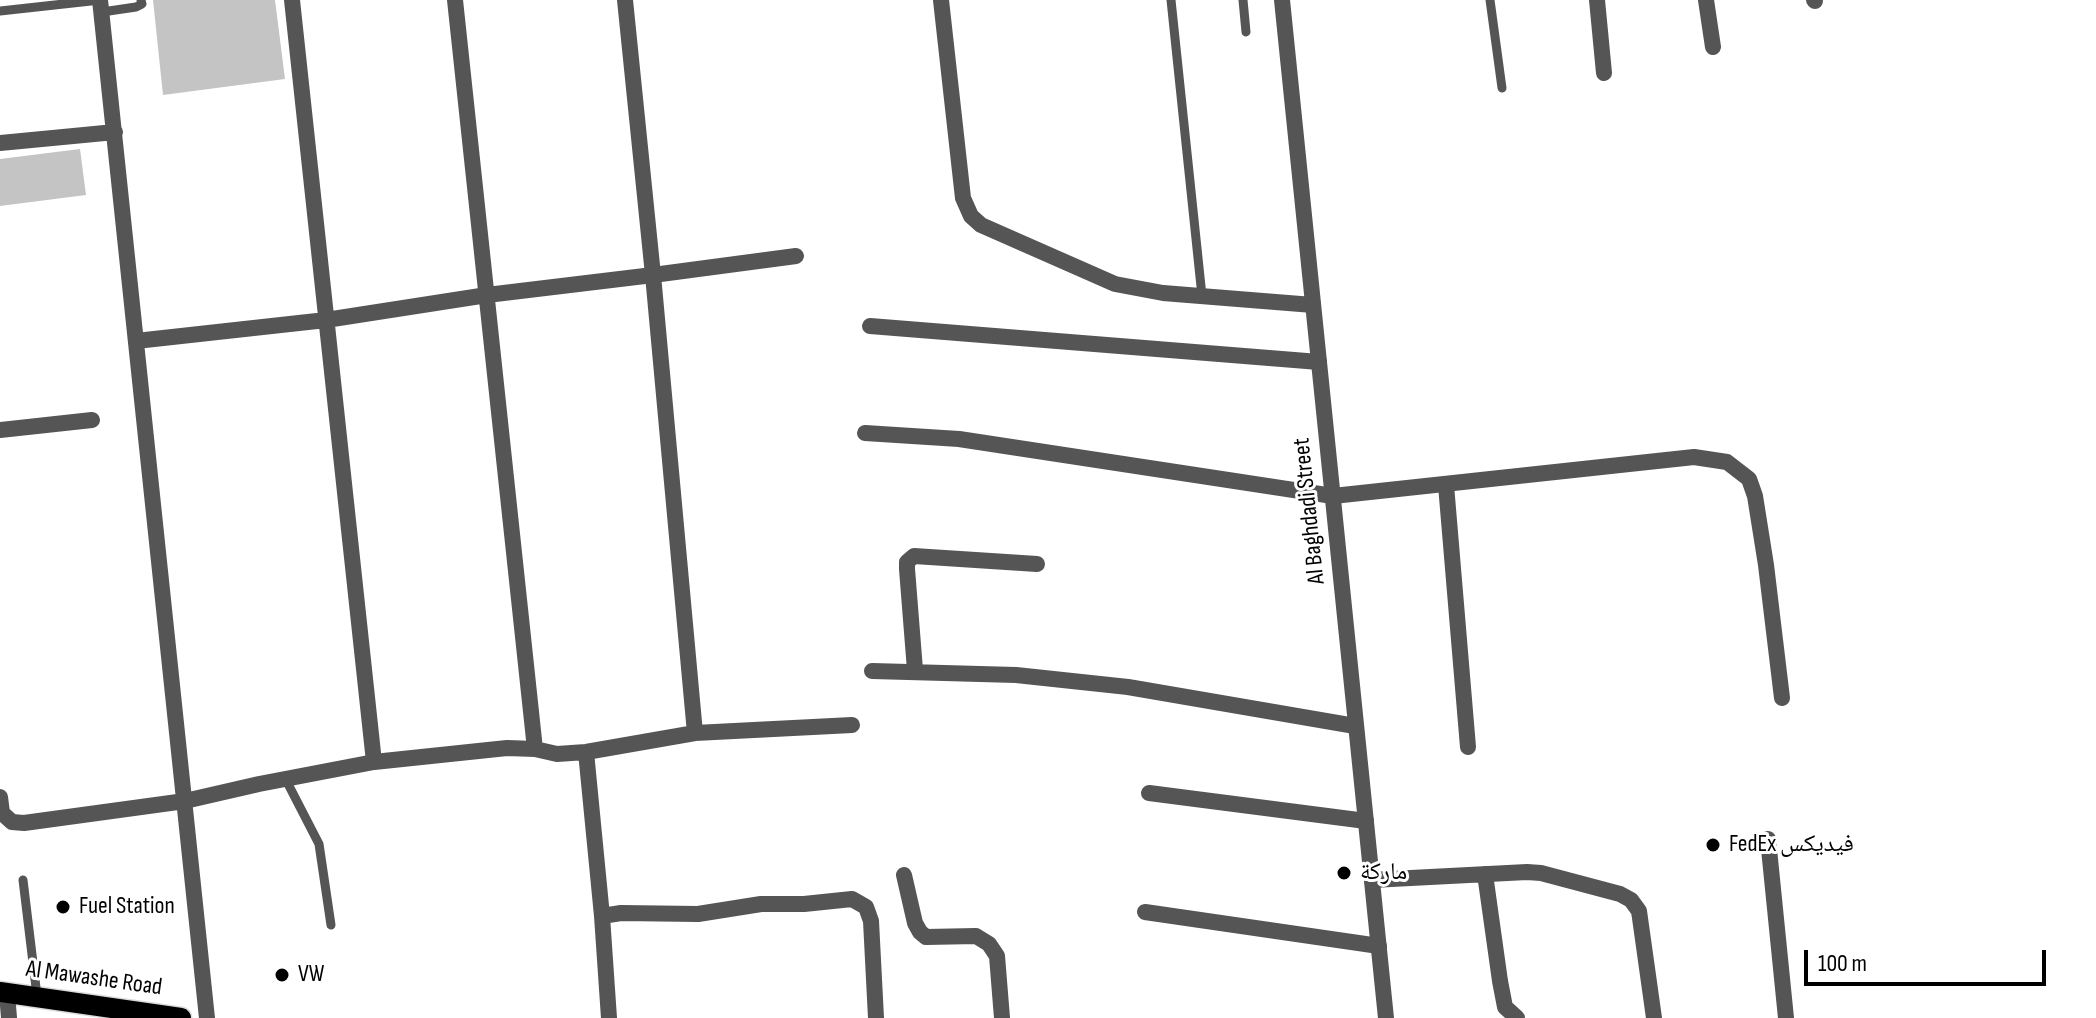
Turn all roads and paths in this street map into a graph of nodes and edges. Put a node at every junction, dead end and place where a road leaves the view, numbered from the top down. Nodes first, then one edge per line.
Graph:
1 (141, 0) edge
2 (292, 0) edge
3 (455, 0) edge
4 (625, 0) edge
5 (941, 0) edge
6 (1171, 0) edge
7 (1243, 0) edge
8 (1282, 0) edge
9 (1490, 0) edge
10 (1597, 0) edge
11 (1706, 0) edge
12 (94, 3) edge
13 (0, 11) edge
14 (1246, 32) dead end
15 (1713, 47) dead end
16 (1604, 73) dead end
17 (1502, 88) dead end
18 (115, 132) junction
19 (0, 143) edge
20 (796, 256) dead end
21 (653, 275) junction
22 (487, 295) junction
23 (1202, 296) junction
24 (1313, 305) junction
25 (326, 320) junction
26 (870, 326) dead end
27 (136, 341) junction
28 (1319, 362) junction
29 (92, 420) dead end
30 (0, 430) edge
31 (865, 433) dead end
32 (1446, 485) junction
33 (1333, 496) junction
34 (1037, 564) dead end
35 (915, 670) junction
36 (872, 671) dead end
37 (1782, 698) dead end
38 (852, 725) dead end
39 (1355, 726) junction
40 (695, 733) junction
41 (1468, 747) dead end
42 (535, 749) junction
43 (586, 752) junction
44 (374, 762) junction
45 (286, 780) junction
46 (1149, 793) dead end
47 (0, 797) edge
48 (185, 801) junction
49 (1366, 821) junction
50 (1768, 839) dead end
51 (1485, 874) junction
52 (904, 875) dead end
53 (23, 880) dead end
54 (1372, 880) junction
55 (1145, 912) dead end
56 (602, 916) junction
57 (331, 925) dead end
58 (1379, 946) junction
59 (4, 993) edge
60 (37, 997) junction
61 (9, 1018) edge
62 (181, 1018) edge
63 (207, 1018) edge
64 (609, 1018) edge
65 (876, 1018) edge
66 (1002, 1018) edge
67 (1386, 1018) edge
68 (1517, 1018) edge
69 (1654, 1018) edge
70 (1786, 1018) edge

1 - 12 lane
2 - 25 street
3 - 22 street
4 - 21 street
5 - 23 street
6 - 23 lane
7 - 14 lane
8 - 24 street, Al Baghdadi Street
9 - 17 lane
10 - 16 street
11 - 15 street
12 - 13 lane
12 - 18 street
18 - 19 street
18 - 27 street
20 - 21 street
21 - 22 street
21 - 40 street
22 - 25 street
22 - 42 street
23 - 24 street
24 - 28 street, Al Baghdadi Street
25 - 27 street
25 - 44 street
26 - 28 street
27 - 48 street
28 - 33 street, Al Baghdadi Street
29 - 30 street
31 - 33 street
32 - 33 street
32 - 37 street
32 - 41 street
33 - 39 street, Al Baghdadi Street
34 - 35 street
35 - 36 street
35 - 39 street
38 - 40 street
39 - 49 street, Al Baghdadi Street
40 - 43 street
42 - 43 street
42 - 44 street
43 - 56 street
44 - 45 street
45 - 48 street
45 - 57 lane
46 - 49 street
47 - 48 street
48 - 63 street
49 - 54 street, Al Baghdadi Street
50 - 70 street
51 - 54 street
51 - 68 street
51 - 69 street
52 - 66 street
53 - 60 lane
54 - 58 street, Al Baghdadi Street
55 - 58 street
56 - 64 street
56 - 65 street
58 - 67 street, Al Baghdadi Street
59 - 60 main road, Al Mawashe Road
59 - 61 street
60 - 62 main road, Al Mawashe Road

